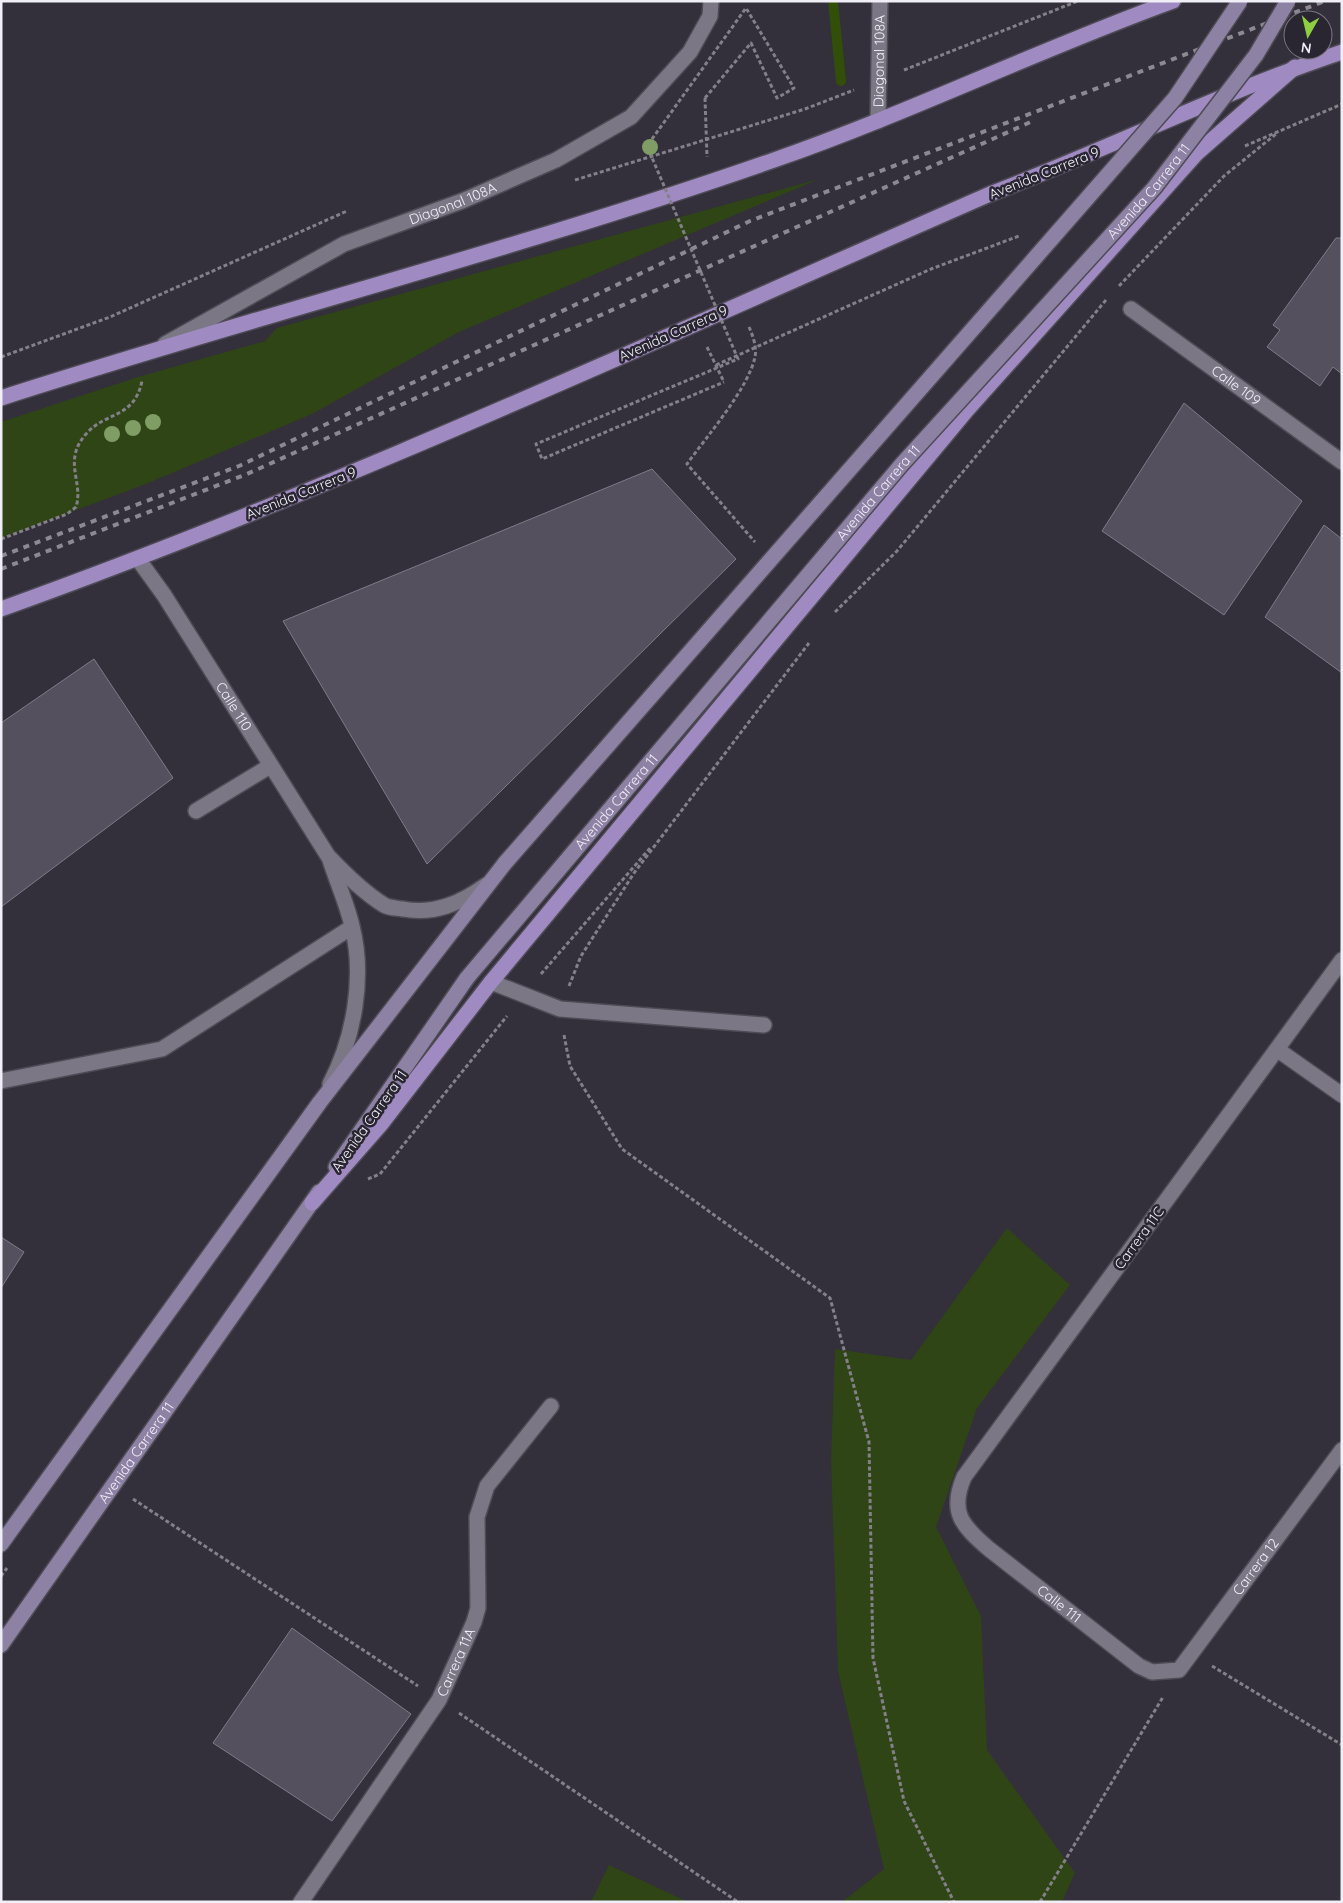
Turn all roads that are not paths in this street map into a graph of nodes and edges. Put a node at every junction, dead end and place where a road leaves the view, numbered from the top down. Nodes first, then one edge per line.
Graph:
1 (711, 1) edge
2 (880, 1) edge
3 (1173, 1) edge
4 (1240, 1) edge
5 (1288, 1) edge
6 (1342, 52) edge
7 (1296, 68) junction
8 (878, 121) junction
9 (1131, 309) dead end
10 (147, 354) junction
11 (2, 397) edge
12 (1342, 462) edge
13 (138, 559) junction
14 (1, 609) edge
15 (270, 766) junction
16 (196, 812) dead end
17 (328, 856) junction
18 (489, 883) junction
19 (352, 927) junction
20 (1342, 960) edge
21 (491, 982) junction
22 (764, 1025) dead end
23 (1278, 1050) junction
24 (1, 1081) edge
25 (1342, 1095) edge
26 (320, 1102) junction
27 (312, 1203) junction
28 (551, 1406) dead end
29 (1342, 1450) edge
30 (962, 1522) joint
31 (1, 1544) edge
32 (1, 1646) edge
33 (1171, 1672) joint
34 (301, 1902) edge

1 - 10 street, Diagonal 108A
2 - 8 street, Diagonal 108A
3 - 8 main road
4 - 18 main road, bridge
5 - 27 main road, Avenida Carrera 11, bridge
6 - 7 main road, Avenida Carrera 9
7 - 13 main road, Avenida Carrera 9
7 - 21 main road
8 - 10 main road
9 - 12 street, Calle 109
10 - 11 main road
13 - 14 main road, Avenida Carrera 9
13 - 15 street, Calle 110
15 - 16 street
15 - 17 street, Calle 110
17 - 18 street, Calle 110
17 - 19 street, Calle 110
18 - 26 main road
19 - 24 street
19 - 26 street, Calle 110
20 - 23 street, Carrera 11C
21 - 22 street
21 - 27 main road
23 - 25 street
23 - 30 street, Carrera 11C
26 - 31 main road
27 - 32 main road, Avenida Carrera 11
28 - 34 street, Carrera 11A
29 - 33 street, Carrera 12
30 - 33 street, Calle 111

